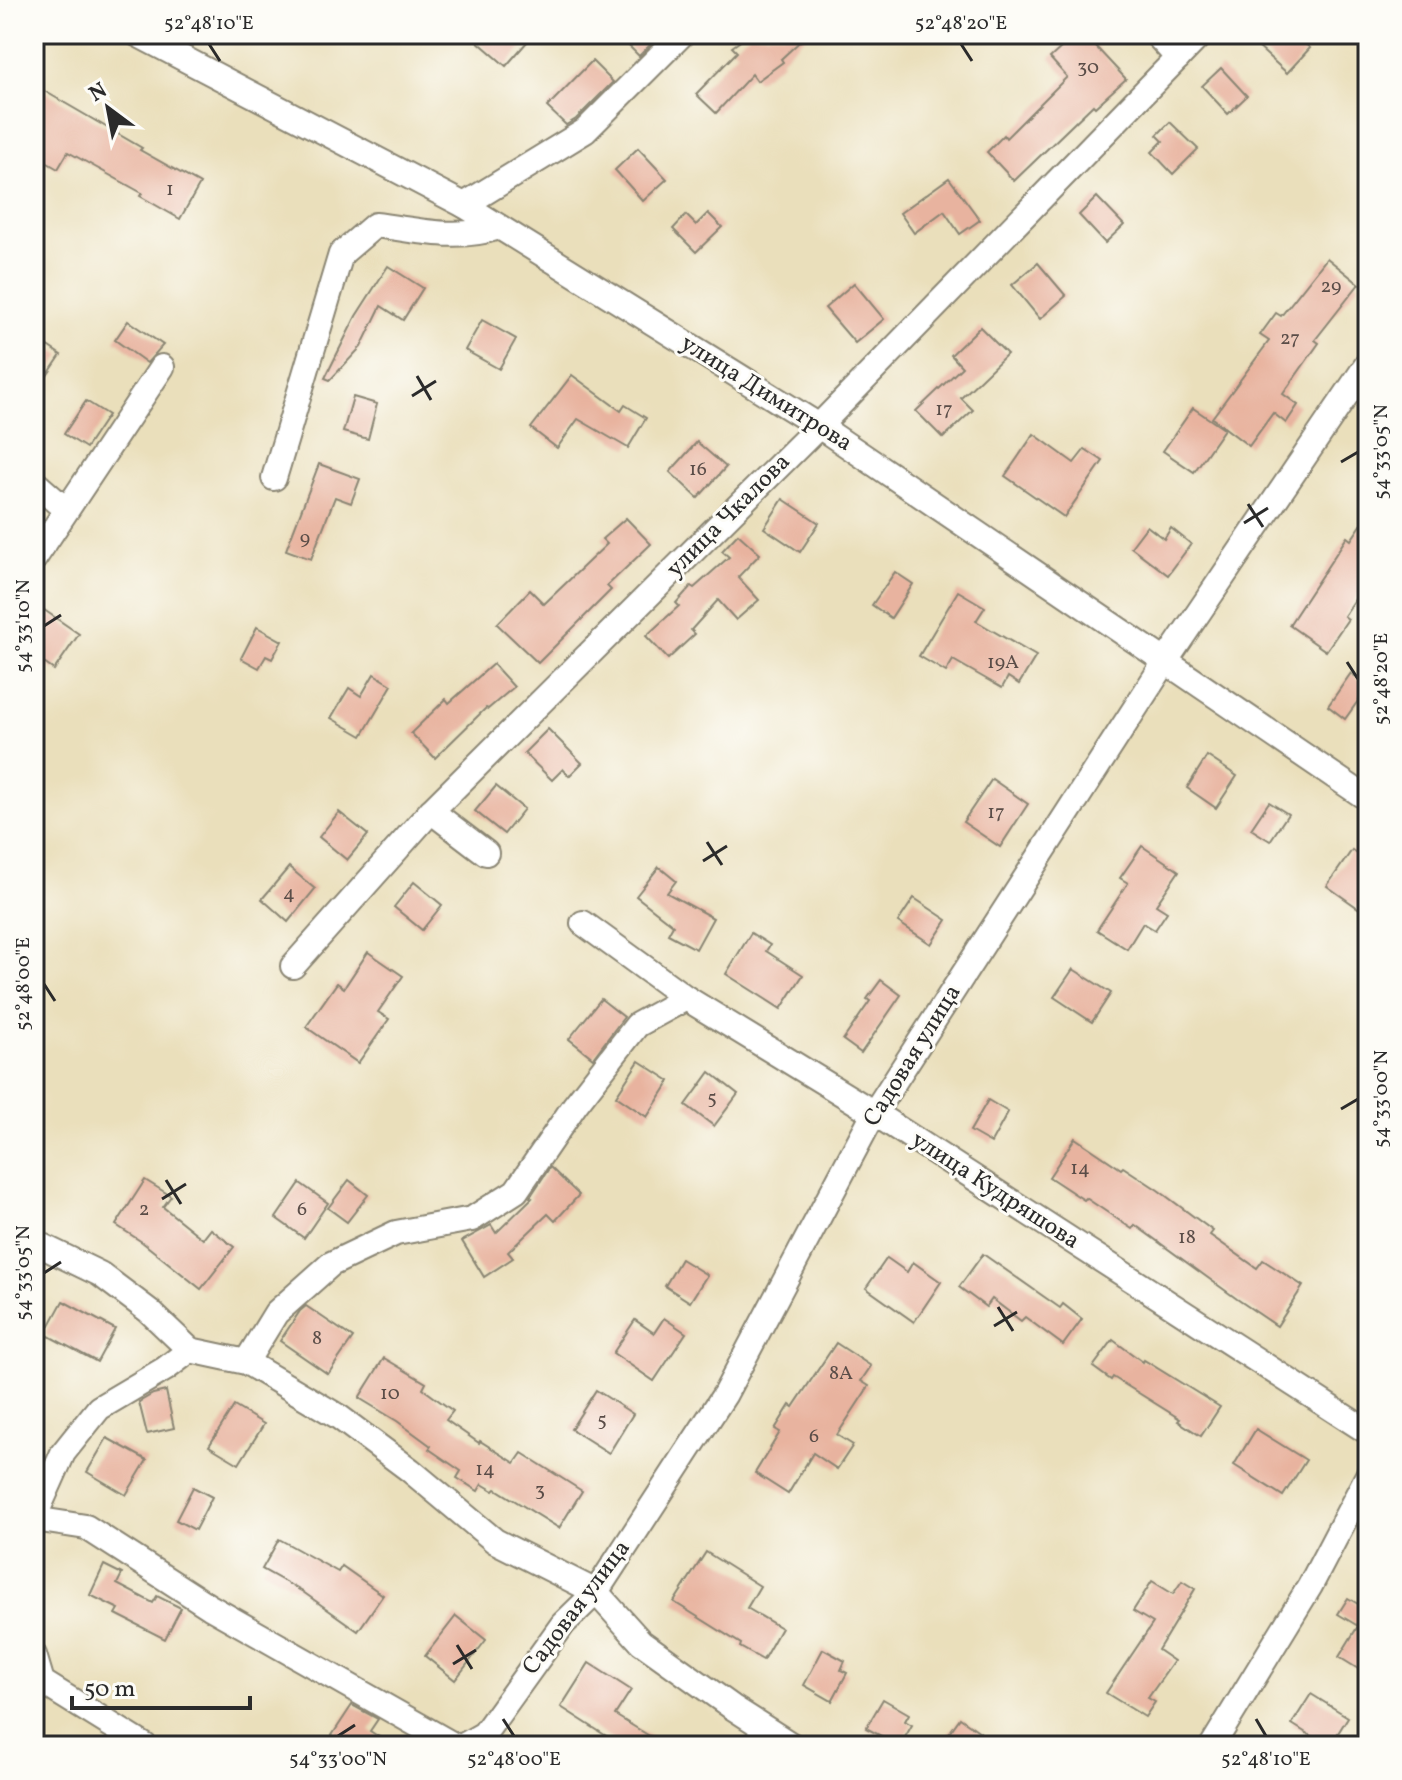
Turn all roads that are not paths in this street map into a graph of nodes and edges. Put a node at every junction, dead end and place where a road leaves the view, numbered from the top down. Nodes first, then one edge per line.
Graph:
1 (137, 34) edge
2 (682, 34) edge
3 (1156, 34) edge
4 (1201, 34) edge
5 (1178, 58) junction
6 (464, 205) junction
7 (499, 227) junction
8 (1368, 363) edge
9 (162, 367) dead end
10 (819, 426) junction
11 (274, 478) dead end
12 (34, 482) edge
13 (66, 510) junction
14 (34, 559) edge
15 (1165, 662) junction
16 (1368, 799) edge
17 (431, 811) junction
18 (486, 853) dead end
19 (583, 923) dead end
20 (293, 966) dead end
21 (686, 998) junction
22 (874, 1113) junction
23 (34, 1242) edge
24 (190, 1350) junction
25 (246, 1362) junction
26 (1368, 1432) edge
27 (1368, 1475) edge
28 (34, 1519) edge
29 (596, 1592) junction
30 (34, 1655) edge
31 (145, 1746) edge
32 (455, 1746) edge
33 (463, 1746) edge
34 (793, 1746) edge
35 (1212, 1746) edge

1 - 6 street, улица Димитрова
2 - 6 street
3 - 5 street
4 - 5 street, улица Чкалова
5 - 10 street, улица Чкалова
6 - 7 street, улица Димитрова
7 - 10 street, улица Димитрова
7 - 11 street
8 - 15 street, Садовая улица
9 - 13 street
10 - 15 street, улица Димитрова
10 - 17 street, улица Чкалова
12 - 13 street
13 - 14 street
15 - 16 street, улица Димитрова
15 - 22 street, Садовая улица
17 - 18 street
17 - 20 street, улица Чкалова
19 - 21 street, улица Кудряшова
21 - 22 street, улица Кудряшова
21 - 25 street
22 - 26 street, улица Кудряшова
22 - 29 street, Садовая улица
23 - 24 street
24 - 25 street
24 - 28 street
25 - 29 street
27 - 35 street
28 - 32 street
29 - 33 street, Садовая улица
29 - 34 street
30 - 31 street

